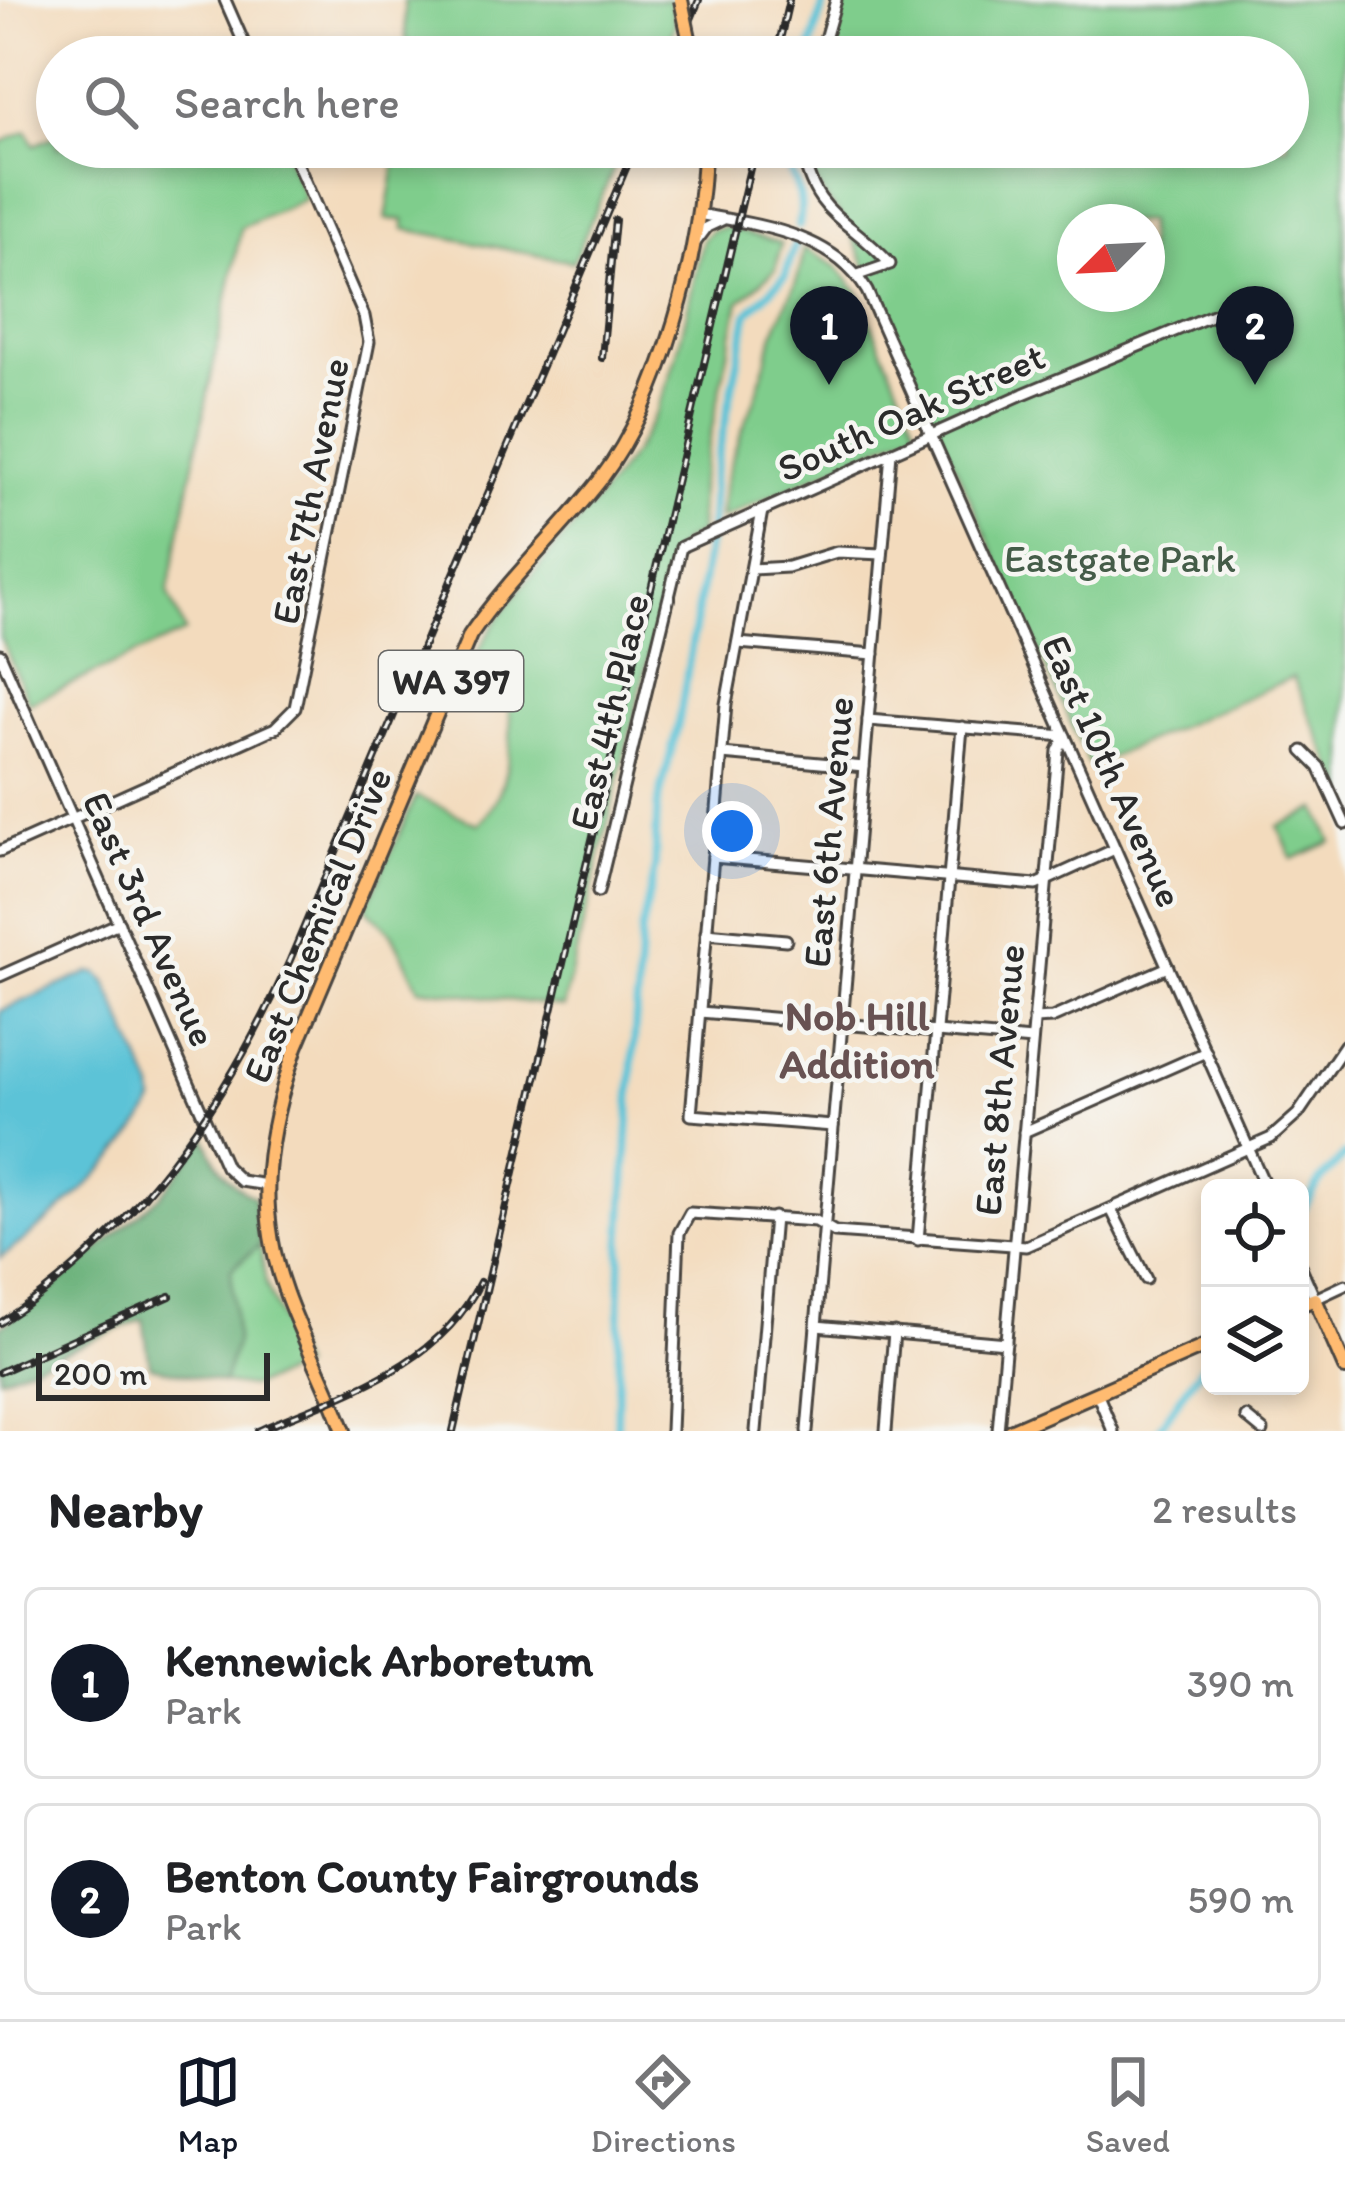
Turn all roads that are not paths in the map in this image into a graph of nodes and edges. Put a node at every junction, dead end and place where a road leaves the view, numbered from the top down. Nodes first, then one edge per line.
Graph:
1 (225, 0) edge
2 (681, 0) edge
3 (836, 0) edge
4 (241, 36) edge
5 (689, 36) edge
6 (826, 36) edge
7 (299, 168) edge
8 (702, 168) edge
9 (806, 168) edge
10 (698, 214) junction
11 (726, 219) junction
12 (689, 254) junction
13 (858, 275) junction
14 (1232, 307) dead end
15 (931, 435) junction
16 (891, 453) junction
17 (763, 511) junction
18 (681, 547) joint
19 (882, 554) junction
20 (752, 569) junction
21 (738, 643) junction
22 (0, 653) edge
23 (874, 654) junction
24 (868, 720) junction
25 (962, 727) junction
26 (1065, 736) junction
27 (1304, 751) dead end
28 (722, 754) junction
29 (864, 767) junction
30 (73, 819) junction
31 (1345, 824) edge
32 (1115, 849) junction
33 (0, 850) edge
34 (713, 857) junction
35 (855, 870) junction
36 (949, 878) junction
37 (1046, 882) junction
38 (598, 892) dead end
39 (119, 923) junction
40 (706, 933) junction
41 (786, 940) dead end
42 (1168, 967) junction
43 (0, 976) edge
44 (700, 1012) junction
45 (1034, 1019) junction
46 (842, 1024) junction
47 (936, 1032) junction
48 (1032, 1040) junction
49 (1345, 1046) edge
50 (1206, 1052) junction
51 (833, 1126) junction
52 (1024, 1132) junction
53 (1249, 1148) junction
54 (1262, 1179) edge
55 (266, 1185) junction
56 (1111, 1209) junction
57 (774, 1217) junction
58 (825, 1226) junction
59 (919, 1240) junction
60 (1014, 1247) junction
61 (1146, 1279) dead end
62 (1309, 1285) edge
63 (1345, 1286) edge
64 (1315, 1299) junction
65 (1309, 1301) edge
66 (816, 1325) junction
67 (894, 1332) junction
68 (1006, 1343) junction
69 (1201, 1348) edge
70 (1345, 1368) edge
71 (1097, 1393) junction
72 (1246, 1417) dead end
73 (344, 1431) edge
74 (671, 1431) edge
75 (756, 1431) edge
76 (807, 1431) edge
77 (886, 1431) edge
78 (998, 1431) edge
79 (1010, 1431) edge
80 (1113, 1431) edge
81 (1262, 1431) edge

1 - 4 street
2 - 5 main road, bridge
3 - 6 street
7 - 30 street, East 7th Avenue
8 - 10 main road, East Chemical Drive / WA 397
9 - 13 street
10 - 11 street
10 - 12 main road, East Chemical Drive / WA 397
11 - 12 street
11 - 13 street
12 - 55 main road, East Chemical Drive / WA 397
13 - 15 street, East 10th Avenue
14 - 15 street, South Oak Street
15 - 16 street, South Oak Street
15 - 26 street, East 10th Avenue
16 - 17 street, South Oak Street
16 - 19 street, East 6th Avenue
17 - 18 street, South Oak Street
17 - 20 street
18 - 38 street, East 4th Place
19 - 20 street
19 - 23 street, East 6th Avenue
20 - 21 street
21 - 23 street
21 - 28 street
22 - 30 street, East 3rd Avenue
23 - 24 street, East 6th Avenue
24 - 25 street
24 - 29 street, East 6th Avenue
25 - 26 street
25 - 36 street
26 - 32 street, East 10th Avenue
26 - 37 street, East 8th Avenue
27 - 31 street
28 - 29 street
28 - 34 street
29 - 35 street, East 6th Avenue
30 - 33 street
30 - 39 street, East 3rd Avenue
32 - 37 street
32 - 42 street, East 10th Avenue
34 - 35 street
34 - 40 street
35 - 36 street
35 - 46 street, East 6th Avenue
36 - 37 street
36 - 47 street
37 - 45 street, East 8th Avenue
39 - 43 street
39 - 55 street, East 3rd Avenue
40 - 41 street
40 - 44 street
42 - 45 street
42 - 50 street, East 10th Avenue
44 - 46 street
44 - 51 street
45 - 48 street, East 8th Avenue
46 - 47 street
46 - 51 street, East 6th Avenue
47 - 48 street
47 - 59 street
48 - 52 street, East 8th Avenue
49 - 53 street
50 - 52 street
50 - 53 street, East 10th Avenue
51 - 58 street, East 6th Avenue
52 - 60 street, East 8th Avenue
53 - 54 street, East 10th Avenue
53 - 56 street
55 - 73 main road, East Chemical Drive / WA 397
56 - 60 street
56 - 61 street
57 - 58 street
57 - 74 street
57 - 75 street
58 - 59 street
58 - 66 street, East 6th Avenue
59 - 60 street
60 - 68 street, East 8th Avenue
62 - 64 street
63 - 64 street
64 - 65 main road
64 - 70 main road
66 - 67 street
66 - 76 street, East 6th Avenue
67 - 68 street
67 - 77 street
68 - 78 street, East 8th Avenue
69 - 71 main road
71 - 79 main road
71 - 80 street
72 - 81 street

